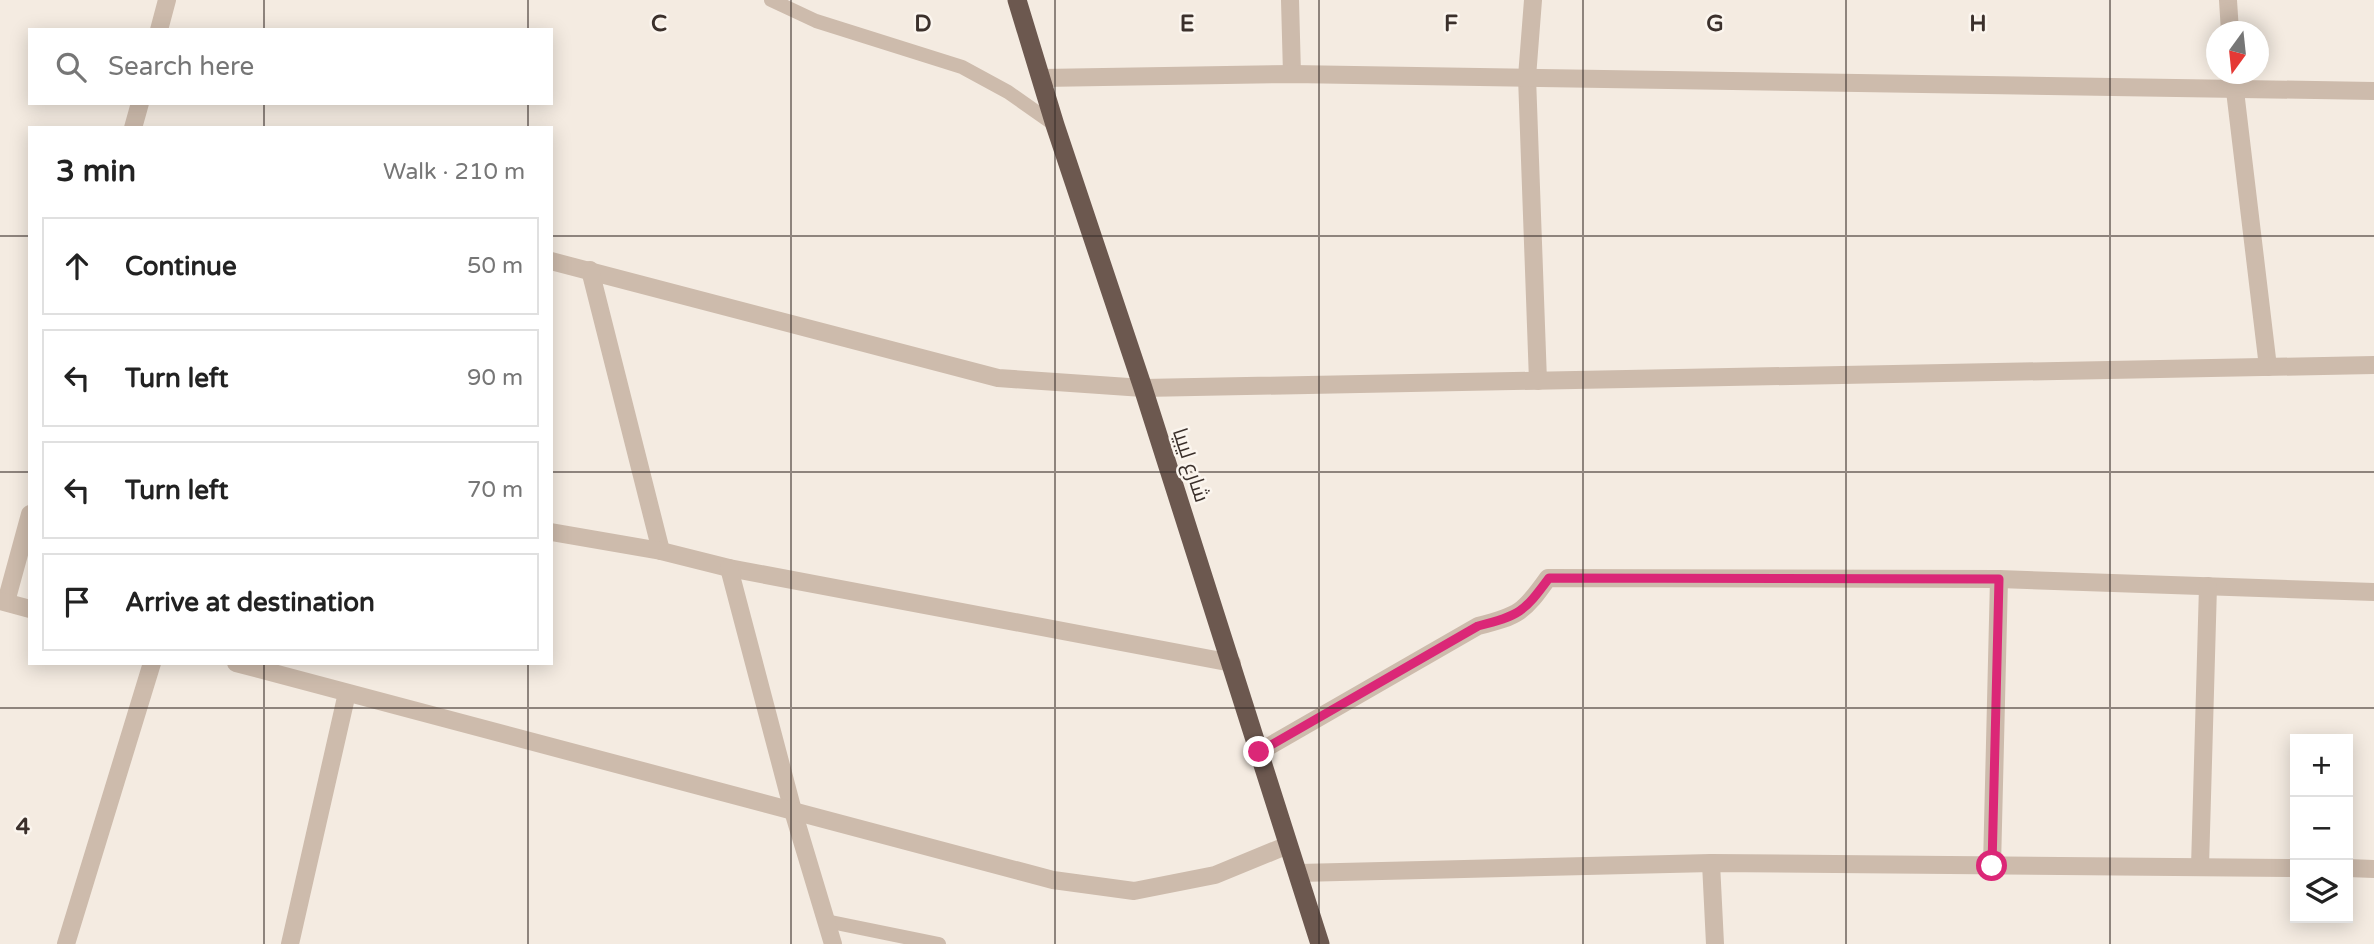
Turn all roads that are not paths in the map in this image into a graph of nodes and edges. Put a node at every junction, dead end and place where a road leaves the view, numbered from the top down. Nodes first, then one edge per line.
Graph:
1 (167, 0) edge
2 (771, 0) edge
3 (1017, 0) edge
4 (1290, 0) edge
5 (1533, 0) edge
6 (2228, 0) edge
7 (2229, 21) edge
8 (160, 28) edge
9 (1292, 74) junction
10 (1527, 77) junction
11 (1042, 78) junction
12 (2206, 81) edge
13 (2269, 83) edge
14 (2234, 84) edge
15 (2374, 90) edge
16 (139, 105) edge
17 (1055, 125) junction
18 (134, 126) edge
19 (553, 261) edge
20 (590, 270) junction
21 (2374, 365) edge
22 (2269, 367) junction
23 (1538, 381) junction
24 (1143, 388) junction
25 (28, 521) edge
26 (553, 532) edge
27 (661, 551) junction
28 (729, 568) junction
29 (1999, 579) junction
30 (2208, 586) junction
31 (2374, 592) edge
32 (3, 602) edge
33 (28, 608) edge
34 (1231, 663) junction
35 (151, 665) edge
36 (243, 665) edge
37 (347, 693) junction
38 (1259, 752) junction
39 (793, 811) junction
40 (1288, 845) junction
41 (1711, 863) junction
42 (1992, 866) junction
43 (2200, 867) junction
44 (2290, 868) edge
45 (2353, 868) edge
46 (2374, 869) edge
47 (1298, 873) junction
48 (826, 921) junction
49 (66, 944) edge
50 (290, 944) edge
51 (833, 944) edge
52 (939, 944) edge
53 (1320, 944) edge
54 (1716, 944) edge

1 - 8 street
2 - 17 lane
3 - 11 highway, شارع ليبيا
4 - 9 street
5 - 10 street
6 - 7 street
9 - 10 street
9 - 11 street
10 - 12 street
10 - 23 street
11 - 17 highway, شارع ليبيا
13 - 15 street
14 - 22 street
16 - 18 street
17 - 24 highway, شارع ليبيا
19 - 20 street
20 - 24 street
20 - 27 street
21 - 22 street
22 - 23 street
23 - 24 street
24 - 34 highway, شارع ليبيا
25 - 32 street
26 - 27 street
27 - 28 street
28 - 34 street
28 - 39 street
29 - 30 street
29 - 38 street
29 - 42 street
30 - 31 street
30 - 43 street
32 - 33 street
34 - 38 highway, شارع ليبيا
35 - 49 street
36 - 37 street
37 - 39 street
37 - 50 street
38 - 40 highway, شارع ليبيا
39 - 40 street
39 - 48 street
40 - 47 highway, شارع ليبيا
41 - 42 street
41 - 47 street
41 - 54 street
42 - 43 street
43 - 44 street
45 - 46 street
47 - 53 highway, شارع ليبيا
48 - 51 street
48 - 52 lane

